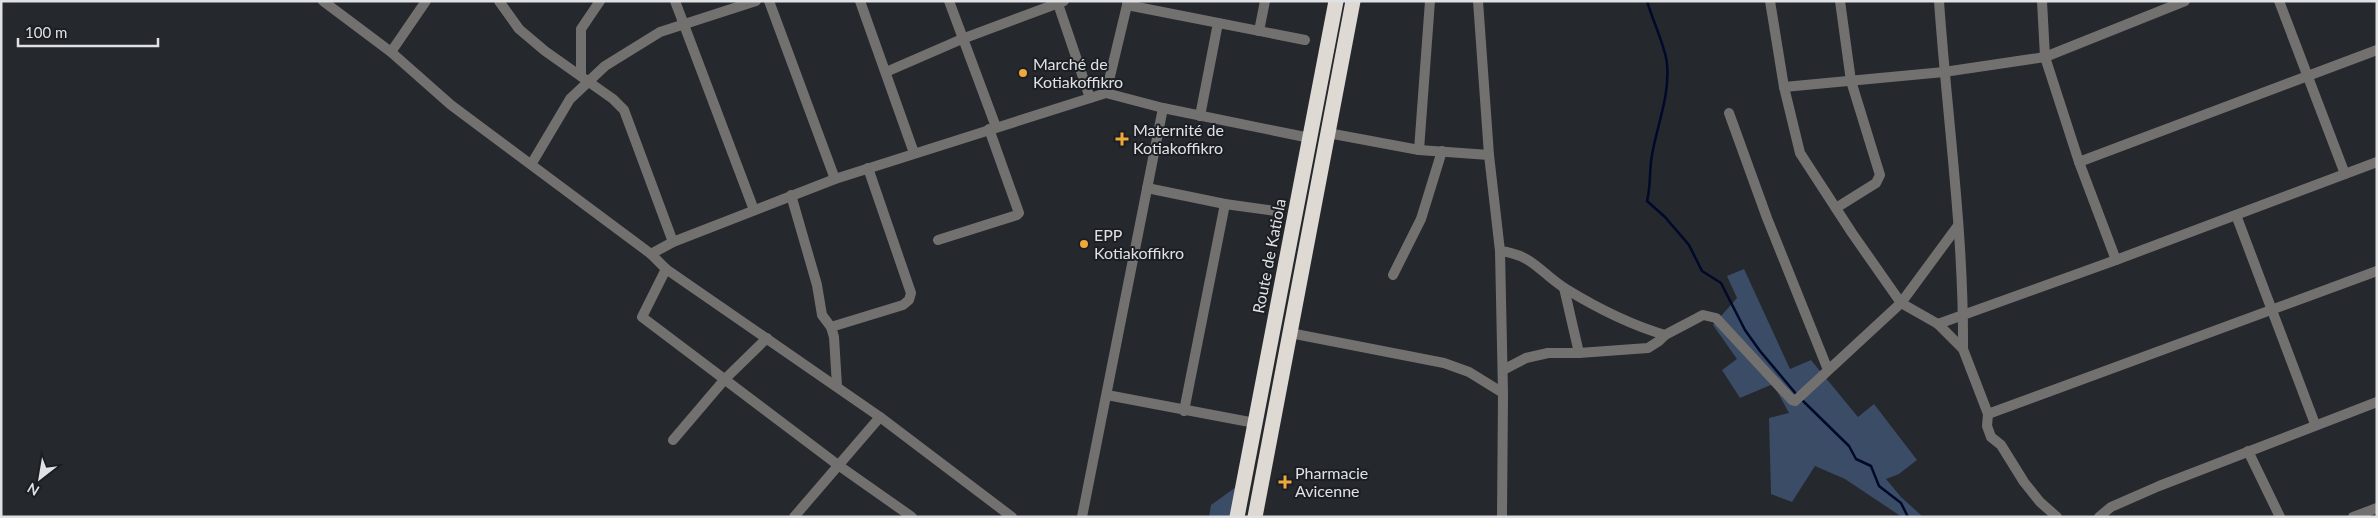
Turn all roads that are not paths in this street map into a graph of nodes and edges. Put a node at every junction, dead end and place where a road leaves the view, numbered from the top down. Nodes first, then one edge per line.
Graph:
1 (323, 1) edge
2 (426, 1) edge
3 (499, 1) edge
4 (600, 1) edge
5 (675, 1) edge
6 (756, 1) edge
7 (769, 1) edge
8 (860, 1) edge
9 (949, 1) edge
10 (1265, 1) edge
11 (1336, 1) edge
12 (1354, 1) edge
13 (1430, 1) edge
14 (1478, 1) edge
15 (1770, 1) edge
16 (1840, 1) edge
17 (1939, 1) edge
18 (2042, 1) edge
19 (2185, 1) edge
20 (2279, 1) edge
21 (1059, 2) edge
22 (1127, 3) edge
23 (1218, 23) junction
24 (685, 24) junction
25 (1259, 31) junction
26 (962, 39) junction
27 (1305, 40) dead end
28 (2377, 50) edge
29 (391, 52) junction
30 (2045, 57) junction
31 (886, 72) junction
32 (1944, 72) junction
33 (2308, 76) junction
34 (585, 78) junction
35 (1851, 81) junction
36 (1784, 87) junction
37 (1106, 93) junction
38 (1090, 98) junction
39 (1163, 108) junction
40 (1729, 113) dead end
41 (1200, 116) junction
42 (993, 128) junction
43 (1328, 133) junction
44 (1310, 138) junction
45 (1419, 150) junction
46 (914, 152) junction
47 (1442, 152) junction
48 (1489, 155) junction
49 (2079, 162) junction
50 (2377, 162) edge
51 (532, 163) junction
52 (868, 168) junction
53 (2345, 174) junction
54 (835, 179) junction
55 (1147, 188) junction
56 (791, 195) junction
57 (1224, 204) junction
58 (1836, 208) junction
59 (754, 210) junction
60 (1276, 212) dead end
61 (2236, 215) junction
62 (1957, 227) junction
63 (938, 240) dead end
64 (673, 242) junction
65 (1500, 251) junction
66 (651, 254) junction
67 (2116, 260) junction
68 (666, 269) junction
69 (2377, 271) edge
70 (1393, 275) dead end
71 (1564, 288) junction
72 (1902, 304) junction
73 (2272, 311) junction
74 (1963, 313) junction
75 (1938, 324) junction
76 (831, 327) junction
77 (1290, 333) junction
78 (1665, 335) junction
79 (767, 338) junction
80 (1963, 349) junction
81 (1578, 353) junction
82 (1503, 370) junction
83 (1828, 370) junction
84 (724, 379) junction
85 (837, 386) junction
86 (1503, 393) junction
87 (1107, 395) junction
88 (2377, 402) edge
89 (1184, 411) junction
90 (1988, 414) junction
91 (880, 417) junction
92 (1255, 423) junction
93 (2315, 424) junction
94 (673, 440) dead end
95 (2248, 451) junction
96 (838, 465) junction
97 (2377, 508) edge
98 (794, 517) edge
99 (912, 517) edge
100 (1012, 517) edge
101 (1082, 517) edge
102 (1237, 517) edge
103 (1255, 517) edge
104 (1502, 517) edge
105 (2057, 517) edge
106 (2099, 517) edge
107 (2280, 517) edge
108 (2353, 517) edge

1 - 29 street
2 - 29 street
3 - 34 street
4 - 34 street
5 - 24 street
6 - 24 street
7 - 54 street
8 - 31 street
9 - 26 street
10 - 25 street
11 - 44 highway, Route de Katiola
12 - 43 highway
13 - 45 street
14 - 48 street
15 - 36 street
16 - 35 street
17 - 32 street
18 - 30 street
19 - 30 street
20 - 33 street
21 - 26 street
21 - 38 street
22 - 23 street
22 - 37 street
23 - 25 street
23 - 41 street
24 - 34 street
24 - 59 street
25 - 27 street
26 - 31 street
26 - 42 street
28 - 33 street
29 - 51 street
30 - 32 street
30 - 49 street
31 - 46 street
32 - 35 street
32 - 62 street
33 - 49 street
33 - 53 street
34 - 51 street
34 - 64 street
35 - 36 street
35 - 58 street
36 - 58 street
37 - 38 street
37 - 39 street
38 - 42 street
39 - 41 street
39 - 55 street
40 - 83 street
41 - 44 street
42 - 46 street
42 - 63 street
43 - 45 street
43 - 77 highway
44 - 92 highway, Route de Katiola
45 - 47 street
46 - 52 street
47 - 48 street
47 - 70 street
48 - 65 street
49 - 67 street
50 - 53 street
51 - 66 street
52 - 54 street
52 - 76 street
53 - 61 street
54 - 56 street
55 - 57 street
55 - 87 street
56 - 59 street
56 - 76 street
57 - 60 street
57 - 89 street
58 - 72 street
59 - 64 street
61 - 67 street
61 - 73 street
62 - 72 street
62 - 74 street
64 - 66 street
65 - 71 street
65 - 82 street
66 - 68 street
67 - 74 street
68 - 79 street
68 - 84 street
69 - 73 street
71 - 78 street
71 - 81 street
72 - 75 street
72 - 83 street
73 - 90 street
73 - 93 street
74 - 75 street
74 - 80 street
75 - 80 street
76 - 85 street
77 - 86 street
77 - 103 highway
78 - 81 street
78 - 83 street
79 - 84 street
79 - 85 street
80 - 90 street
81 - 82 street
82 - 86 street
84 - 94 street
84 - 96 street
85 - 91 street
86 - 104 street
87 - 89 street
87 - 101 street
88 - 93 street
89 - 92 street
90 - 105 street
91 - 96 street
91 - 100 street
92 - 102 highway, Route de Katiola
93 - 95 street
95 - 106 street
95 - 107 street
96 - 98 street
96 - 99 street
97 - 108 street

